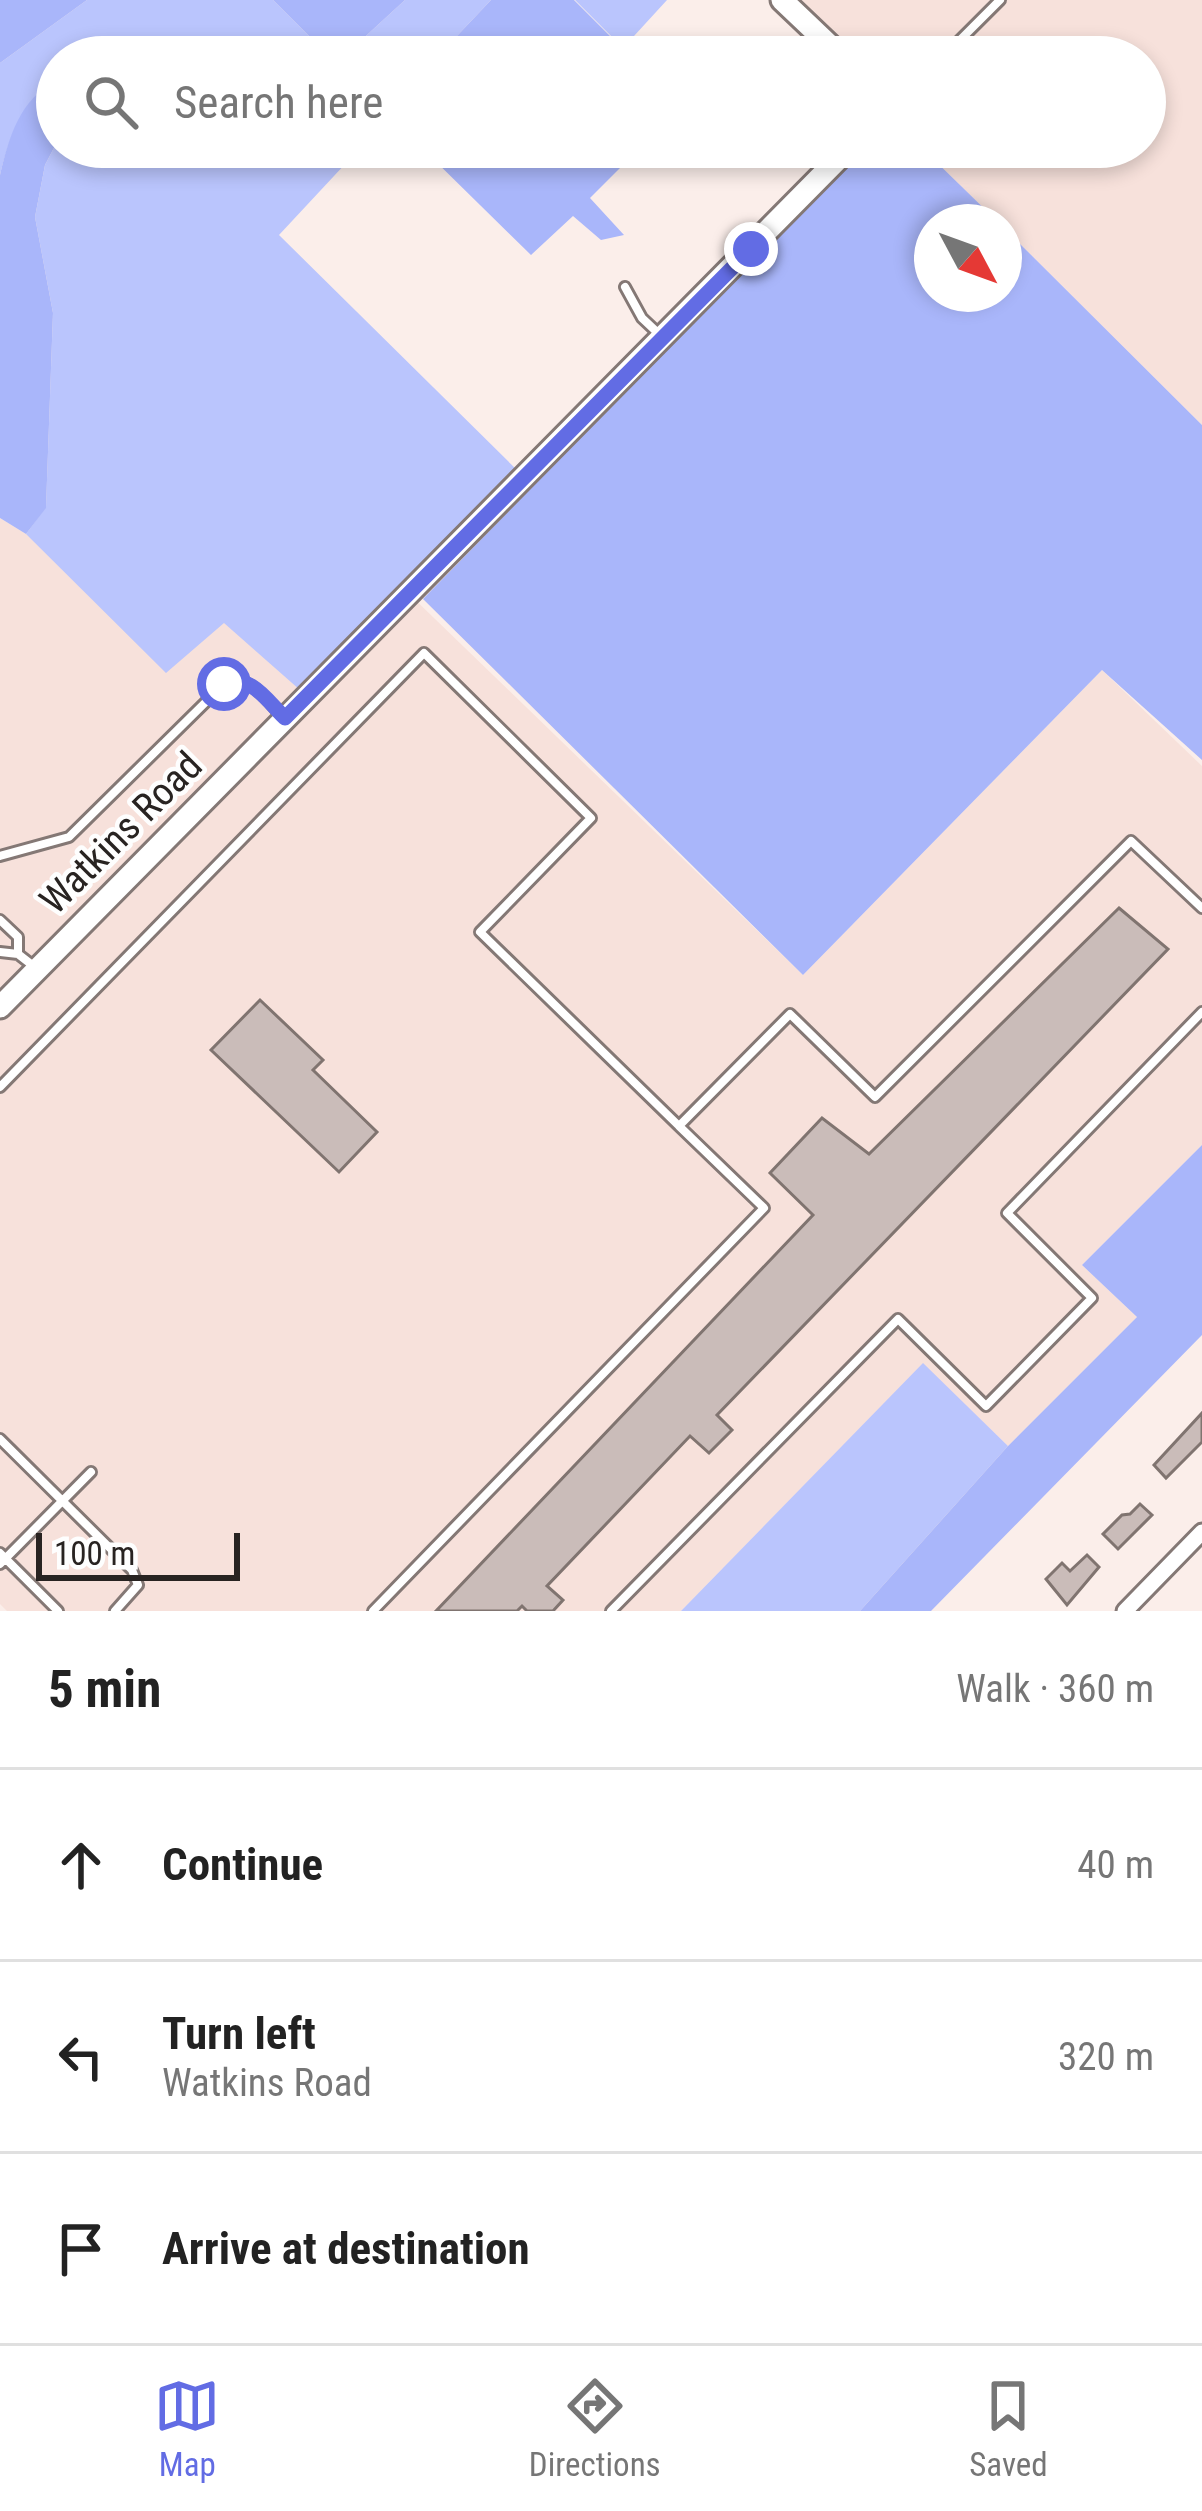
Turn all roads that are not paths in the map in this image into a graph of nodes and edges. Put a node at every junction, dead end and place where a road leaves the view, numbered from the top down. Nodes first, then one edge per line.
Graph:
1 (782, 0) edge
2 (1000, 0) edge
3 (820, 36) edge
4 (964, 36) edge
5 (829, 168) edge
6 (625, 287) dead end
7 (663, 338) junction
8 (285, 718) junction
9 (0, 856) edge
10 (1202, 908) edge
11 (0, 920) edge
12 (0, 952) edge
13 (18, 954) junction
14 (37, 969) junction
15 (0, 1007) edge
16 (1202, 1012) edge
17 (0, 1087) edge
18 (679, 1126) junction
19 (0, 1439) edge
20 (91, 1472) dead end
21 (63, 1500) junction
22 (1202, 1532) edge
23 (2, 1558) edge
24 (58, 1611) edge
25 (115, 1611) edge
26 (373, 1611) edge
27 (610, 1611) edge
28 (1125, 1611) edge

1 - 3 street
2 - 4 lane
5 - 7 street, Watkins Road
6 - 7 lane
7 - 8 street, Watkins Road
8 - 9 lane
8 - 14 street, Watkins Road
10 - 18 lane
11 - 13 lane
12 - 13 lane
13 - 14 lane
14 - 15 street, Watkins Road
16 - 27 lane
17 - 18 lane
18 - 26 lane
19 - 21 lane
20 - 21 lane
21 - 23 lane
21 - 25 lane
22 - 28 street
23 - 24 lane

